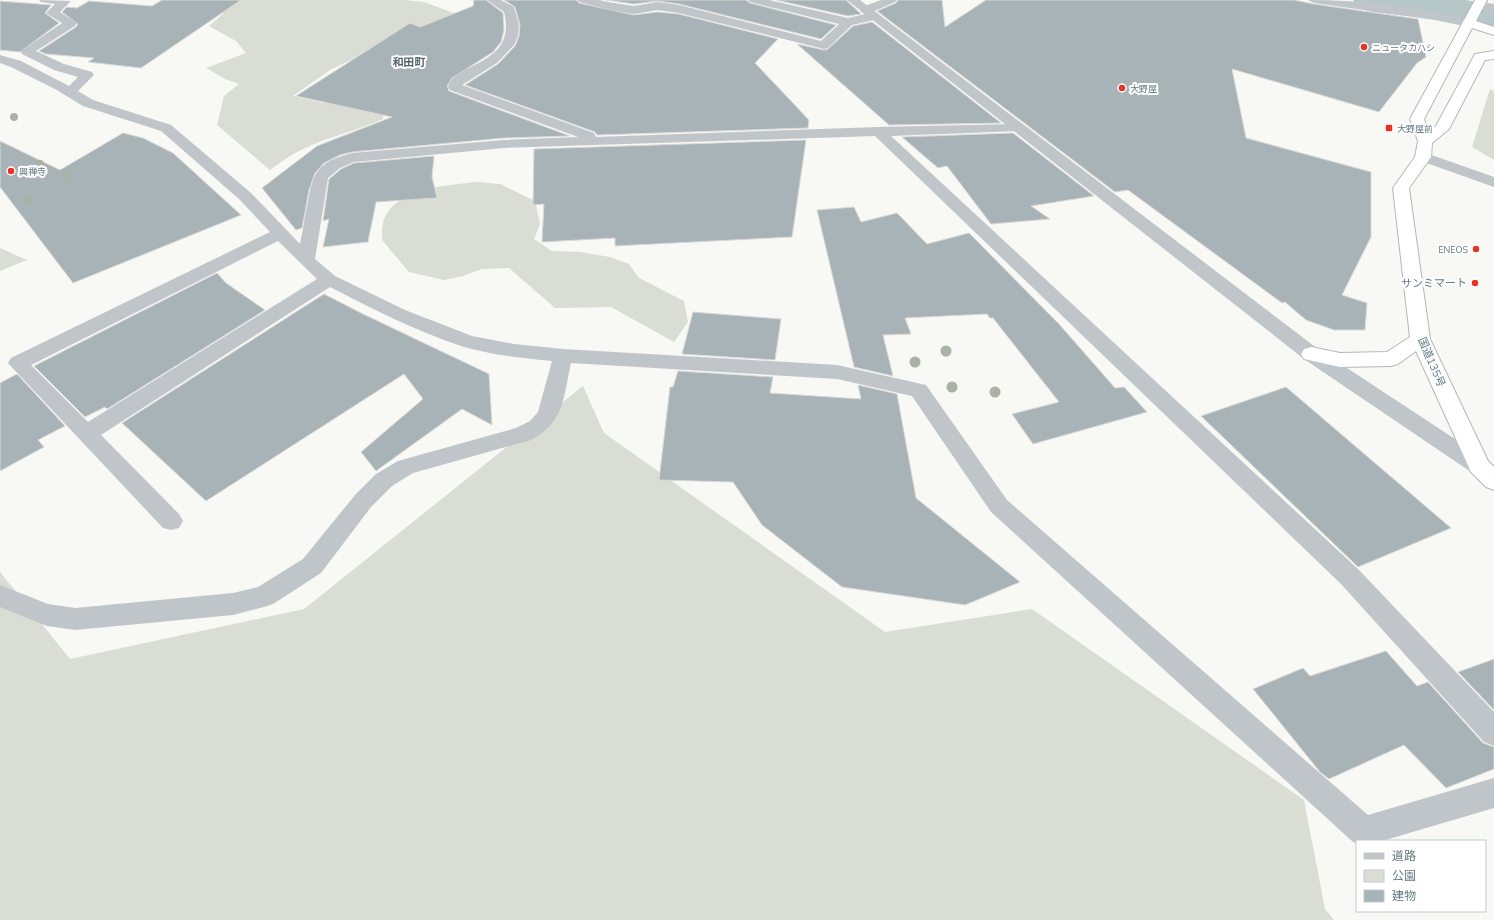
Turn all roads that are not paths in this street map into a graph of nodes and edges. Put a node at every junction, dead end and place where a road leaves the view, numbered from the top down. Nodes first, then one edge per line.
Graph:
1 (45, 0) edge
2 (493, 0) edge
3 (583, 0) edge
4 (754, 0) edge
5 (853, 0) edge
6 (891, 0) edge
7 (1314, 0) edge
8 (66, 1) edge
9 (661, 3) edge
10 (1478, 4) edge
11 (1494, 8) edge
12 (870, 13) junction
13 (848, 22) junction
14 (1469, 23) junction
15 (1494, 31) edge
16 (1494, 55) edge
17 (0, 59) edge
18 (70, 92) junction
19 (1017, 126) junction
20 (878, 131) junction
21 (600, 140) junction
22 (1424, 149) junction
23 (1494, 182) edge
24 (280, 233) junction
25 (306, 260) junction
26 (329, 280) junction
27 (1420, 339) junction
28 (1311, 354) junction
29 (563, 356) junction
30 (86, 434) junction
31 (1479, 466) junction
32 (1494, 481) edge
33 (171, 521) dead end
34 (0, 596) edge
35 (1494, 732) edge
36 (1494, 793) edge

1 - 8 street
2 - 21 street
3 - 9 street
4 - 13 street
5 - 12 street
6 - 12 street
7 - 14 street
8 - 18 street
9 - 13 street
10 - 11 street
10 - 14 highway
12 - 13 street
12 - 19 street
14 - 15 highway
14 - 22 highway
16 - 22 highway, 国道135号
17 - 18 street
18 - 24 street
19 - 20 street
19 - 28 street
20 - 21 street
20 - 35 street
21 - 25 street
22 - 23 street
22 - 27 highway, 国道135号
24 - 25 street
24 - 30 street
25 - 26 street
26 - 29 street
26 - 30 street
27 - 28 highway
27 - 31 highway, 国道135号
28 - 31 street
29 - 34 street
29 - 36 street
30 - 33 street
31 - 32 highway, 国道135号

